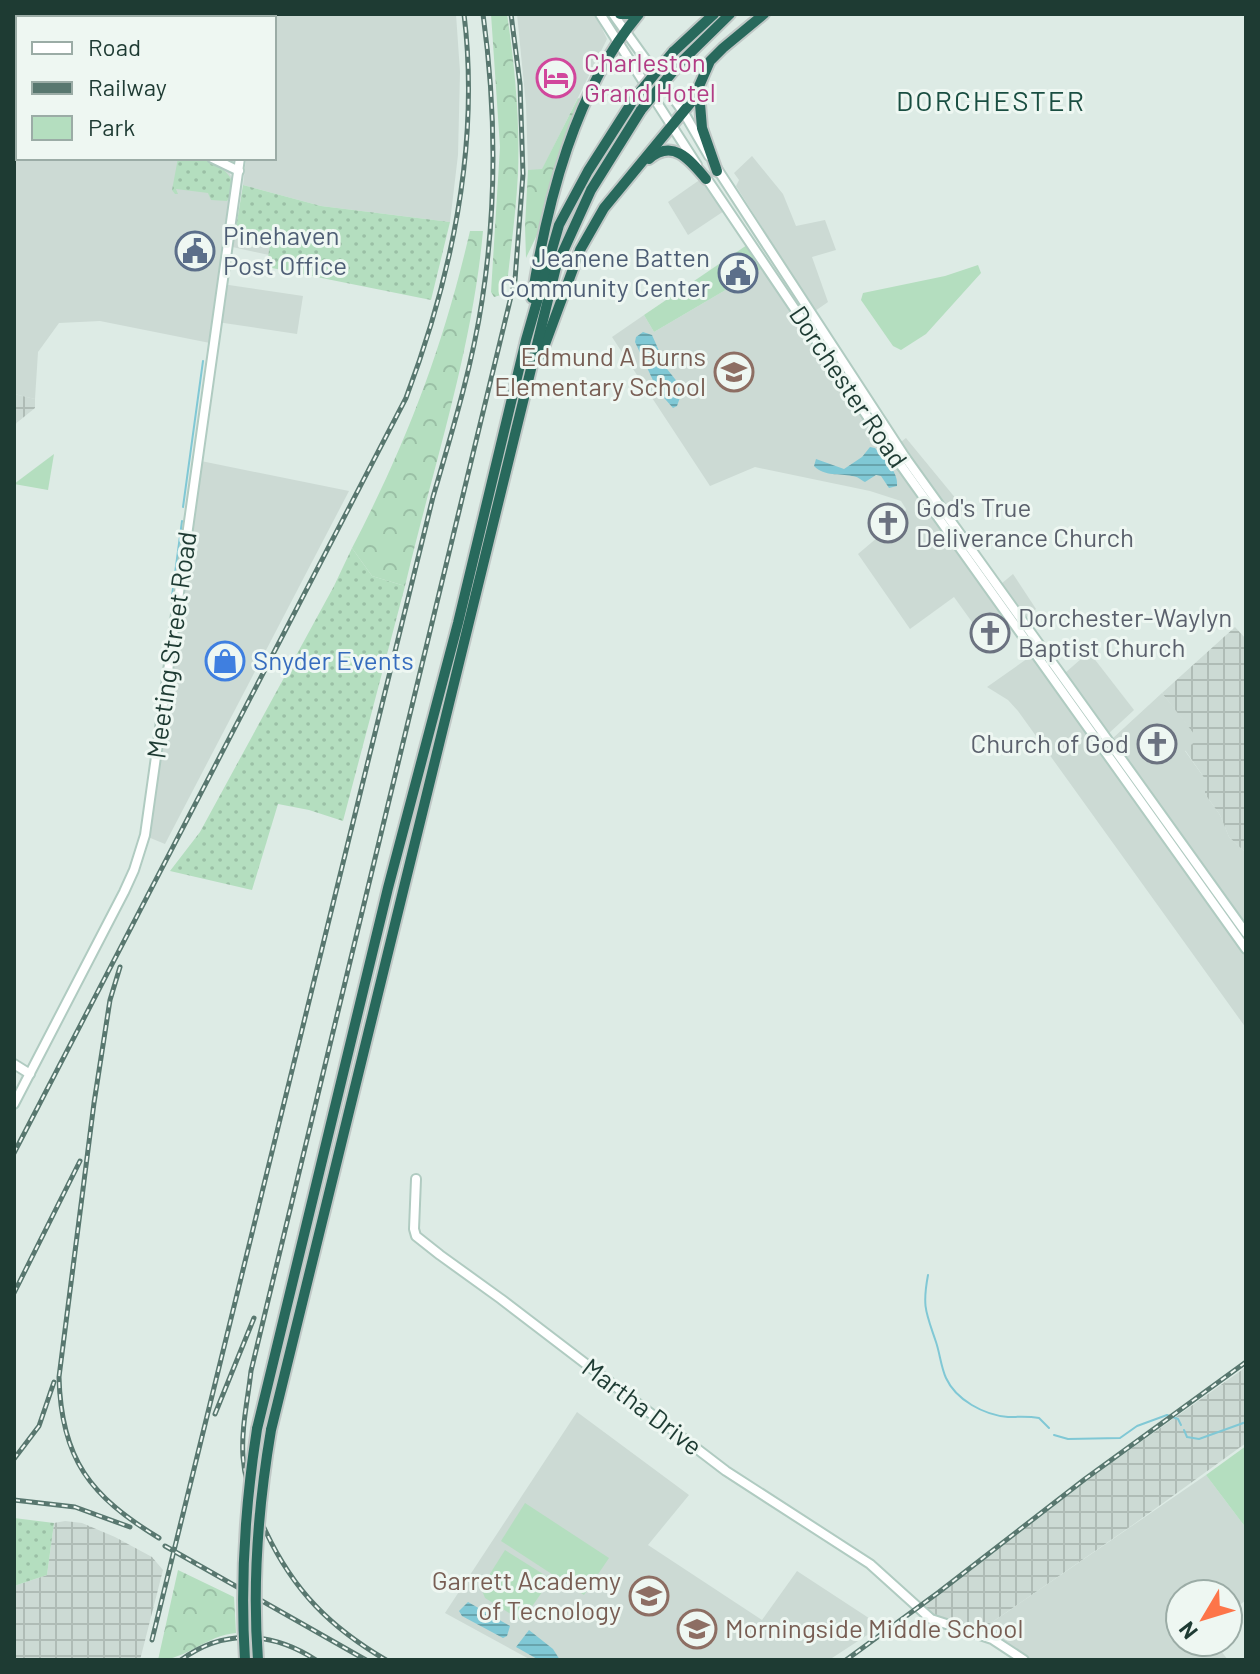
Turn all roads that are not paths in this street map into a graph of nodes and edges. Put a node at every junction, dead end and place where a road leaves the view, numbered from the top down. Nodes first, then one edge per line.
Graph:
1 (600, 14) edge
2 (613, 14) edge
3 (620, 14) edge
4 (630, 14) edge
5 (639, 14) edge
6 (714, 14) edge
7 (730, 14) edge
8 (764, 14) edge
9 (625, 31) junction
10 (618, 42) junction
11 (700, 83) junction
12 (684, 113) junction
13 (672, 125) junction
14 (216, 160) edge
15 (240, 160) edge
16 (239, 171) junction
17 (717, 171) junction
18 (632, 173) junction
19 (706, 179) junction
20 (526, 340) junction
21 (515, 437) junction
22 (1246, 933) edge
23 (1246, 949) edge
24 (14, 1064) edge
25 (30, 1074) junction
26 (14, 1104) edge
27 (416, 1179) dead end
28 (245, 1660) edge
29 (258, 1660) edge
30 (1024, 1660) edge

1 - 10 main road, Dorchester Road
2 - 9 main road, Dorchester Road
3 - 4 highway
5 - 9 highway
6 - 20 highway, bridge
7 - 21 highway, bridge
8 - 11 highway
9 - 10 highway
9 - 12 main road, Dorchester Road
10 - 13 main road, Dorchester Road
10 - 20 highway
11 - 12 highway
11 - 17 highway
12 - 13 highway
12 - 17 main road, Dorchester Road
13 - 18 highway
13 - 19 main road, Dorchester Road
14 - 16 main road
15 - 16 main road, Meeting Street Road
16 - 25 main road, Meeting Street Road
17 - 22 main road, Dorchester Road
18 - 19 highway
18 - 21 highway
19 - 23 main road, Dorchester Road
20 - 28 highway, bridge
21 - 29 highway, bridge
24 - 25 main road
25 - 26 main road, Meeting Street Road
27 - 30 main road, Martha Drive

